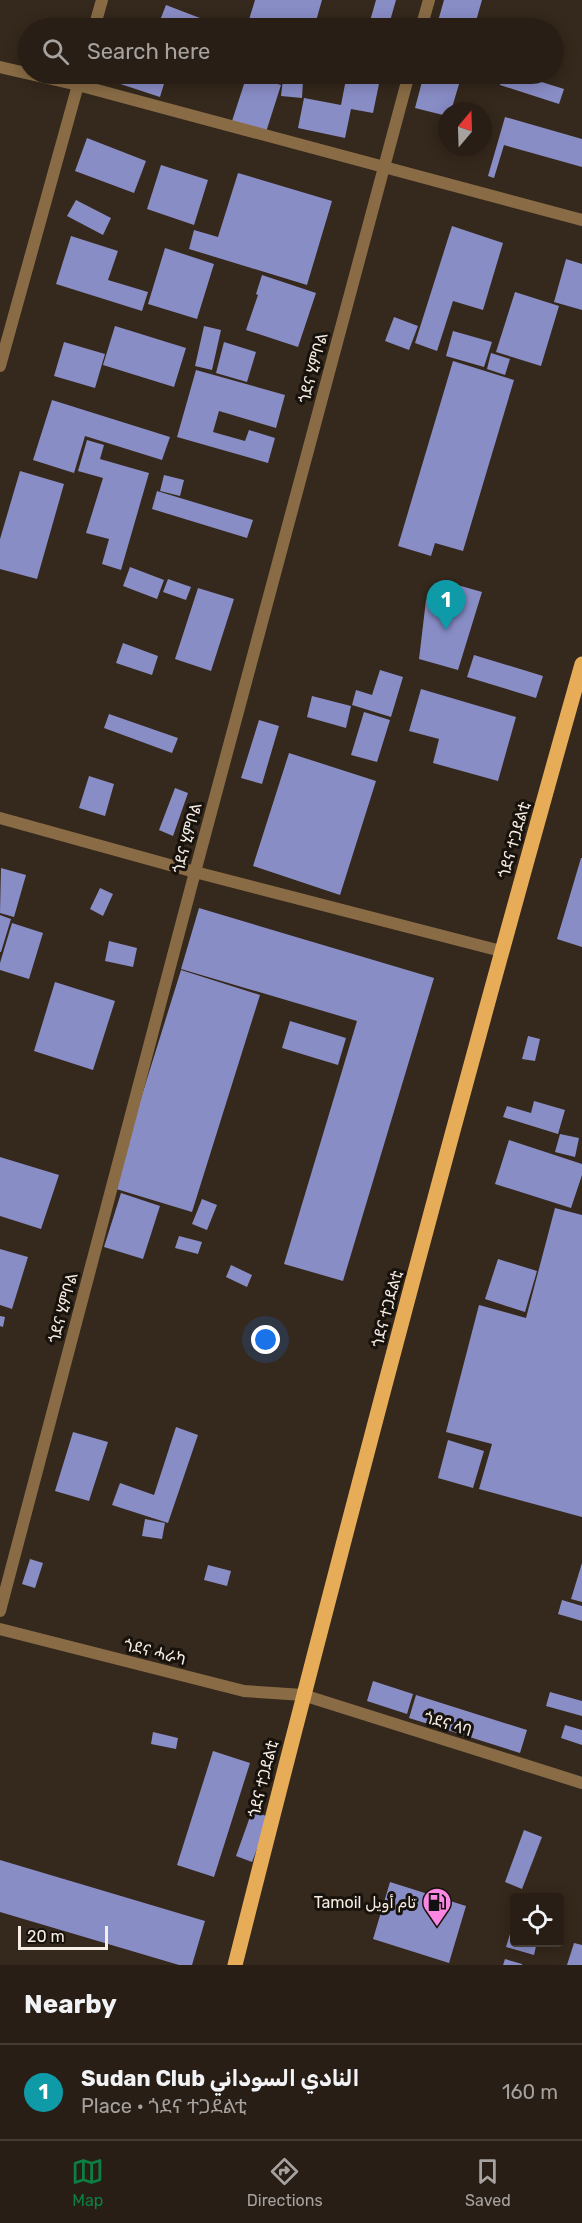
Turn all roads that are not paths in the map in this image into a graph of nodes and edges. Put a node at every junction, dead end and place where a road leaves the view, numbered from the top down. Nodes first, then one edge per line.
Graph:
1 (102, 0) edge
2 (429, 0) edge
3 (97, 18) edge
4 (424, 18) edge
5 (0, 67) edge
6 (18, 70) edge
7 (79, 84) edge
8 (97, 84) edge
9 (406, 84) edge
10 (384, 166) junction
11 (582, 220) edge
12 (0, 366) edge
13 (582, 664) edge
14 (0, 818) edge
15 (195, 872) junction
16 (501, 951) junction
17 (0, 1611) edge
18 (0, 1629) edge
19 (303, 1695) junction
20 (582, 1783) edge
21 (235, 1965) edge

1 - 3 street
2 - 4 street
5 - 6 street
7 - 12 street
8 - 10 street
9 - 10 street, ጎደና ሂምቦል
10 - 11 street
10 - 15 street, ጎደና ሂምቦል
13 - 16 main road, ጎደና ተጋደልቲ
14 - 15 street
15 - 16 street
15 - 17 street, ጎደና ሂምቦል
16 - 19 main road, ጎደና ተጋደልቲ
18 - 19 street, ጎደና ሓራካ
19 - 20 street, ጎደና ላባ
19 - 21 main road, ጎደና ተጋደልቲ

